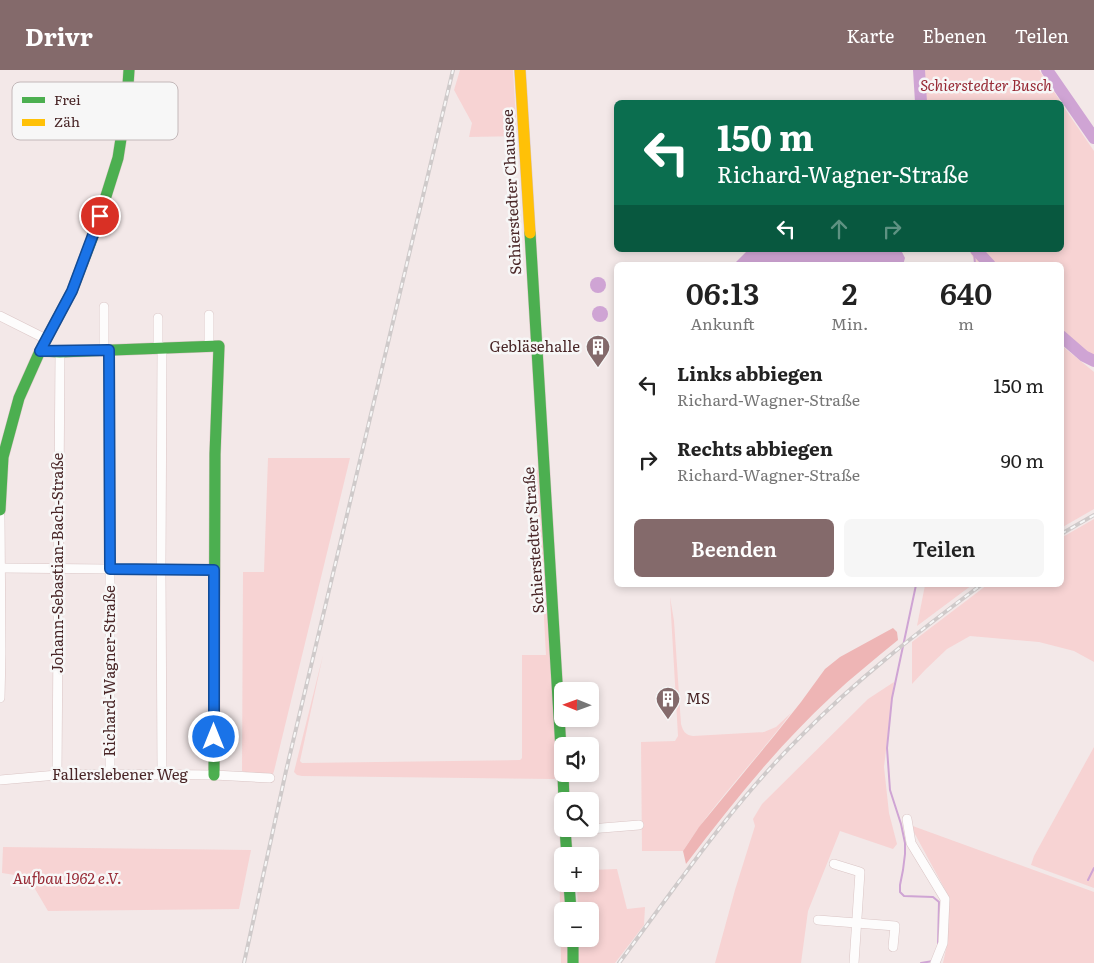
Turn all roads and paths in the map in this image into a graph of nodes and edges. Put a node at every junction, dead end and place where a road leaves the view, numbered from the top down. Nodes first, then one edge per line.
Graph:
1 (520, 70) edge
2 (121, 140) edge
3 (104, 308) dead end
4 (534, 312) joint
5 (209, 315) dead end
6 (0, 316) edge
7 (158, 318) dead end
8 (46, 339) junction
9 (214, 346) junction
10 (160, 347) junction
11 (106, 350) junction
12 (40, 351) junction
13 (60, 352) junction
14 (0, 510) edge
15 (0, 516) edge
16 (0, 557) edge
17 (1, 568) edge
18 (58, 569) junction
19 (110, 569) junction
20 (161, 569) junction
21 (214, 570) junction
22 (0, 698) edge
23 (560, 737) edge
24 (110, 774) junction
25 (162, 774) junction
26 (57, 775) junction
27 (214, 775) junction
28 (270, 778) dead end
29 (0, 780) edge
30 (907, 819) dead end
31 (639, 826) dead end
32 (599, 828) edge
33 (834, 864) dead end
34 (818, 920) dead end
35 (856, 923) junction
36 (573, 947) edge
37 (893, 948) dead end
38 (573, 963) edge
39 (854, 963) edge
40 (935, 963) edge

1 - 4 street, Schierstedter Chaussee
2 - 8 street
3 - 11 street, Richard-Wagner-Straße
4 - 23 street, Schierstedter Straße
5 - 9 street
6 - 8 street
7 - 10 street
8 - 12 street
9 - 10 street
9 - 21 street
10 - 11 street
10 - 20 street
11 - 13 street
11 - 19 street, Richard-Wagner-Straße
12 - 13 street
12 - 14 street
13 - 18 street, Johann-Sebastian-Bach-Straße
15 - 16 street
16 - 17 street
17 - 18 street, Richard-Wagner-Straße
17 - 22 street
18 - 19 street, Richard-Wagner-Straße
18 - 26 street, Johann-Sebastian-Bach-Straße
19 - 20 street, Richard-Wagner-Straße
19 - 24 street, Richard-Wagner-Straße
20 - 21 street, Richard-Wagner-Straße
20 - 25 street
21 - 27 street
24 - 25 street, Fallerslebener Weg
24 - 26 street, Fallerslebener Weg
25 - 27 street, Fallerslebener Weg
26 - 29 street, Fallerslebener Weg
27 - 28 street, Fallerslebener Weg
30 - 40 street
31 - 32 street
33 - 35 street
34 - 35 street
35 - 37 street
35 - 39 street
36 - 38 street

